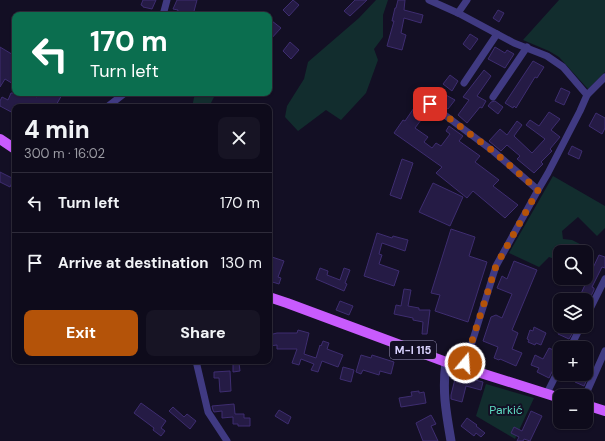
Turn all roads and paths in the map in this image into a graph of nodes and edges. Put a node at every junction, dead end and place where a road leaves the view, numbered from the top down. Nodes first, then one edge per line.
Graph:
1 (167, 0) edge
2 (429, 0) edge
3 (467, 0) edge
4 (163, 12) edge
5 (458, 13) junction
6 (497, 34) junction
7 (527, 47) junction
8 (605, 77) edge
9 (464, 83) dead end
10 (587, 95) junction
11 (121, 96) edge
12 (492, 97) dead end
13 (111, 104) edge
14 (430, 104) dead end
15 (0, 139) edge
16 (12, 147) edge
17 (538, 190) junction
18 (605, 279) edge
19 (272, 298) edge
20 (593, 303) edge
21 (605, 351) edge
22 (446, 362) junction
23 (197, 364) edge
24 (464, 368) junction
25 (553, 380) edge
26 (588, 389) edge
27 (546, 393) junction
28 (553, 396) edge
29 (593, 408) edge
30 (605, 411) edge
31 (227, 441) edge
32 (452, 441) edge

1 - 4 street
2 - 5 street
3 - 5 street
5 - 6 street
6 - 7 street
6 - 9 street
7 - 10 street
7 - 12 street
8 - 10 street
10 - 17 street
11 - 13 street
14 - 17 street
15 - 16 main road
17 - 24 street
18 - 20 street
19 - 22 main road, M-I 115
21 - 26 street
22 - 24 main road, M-I 115
22 - 32 street
23 - 31 street
24 - 27 main road, M-I 115
25 - 27 street
27 - 28 main road, M-I 115
29 - 30 main road

